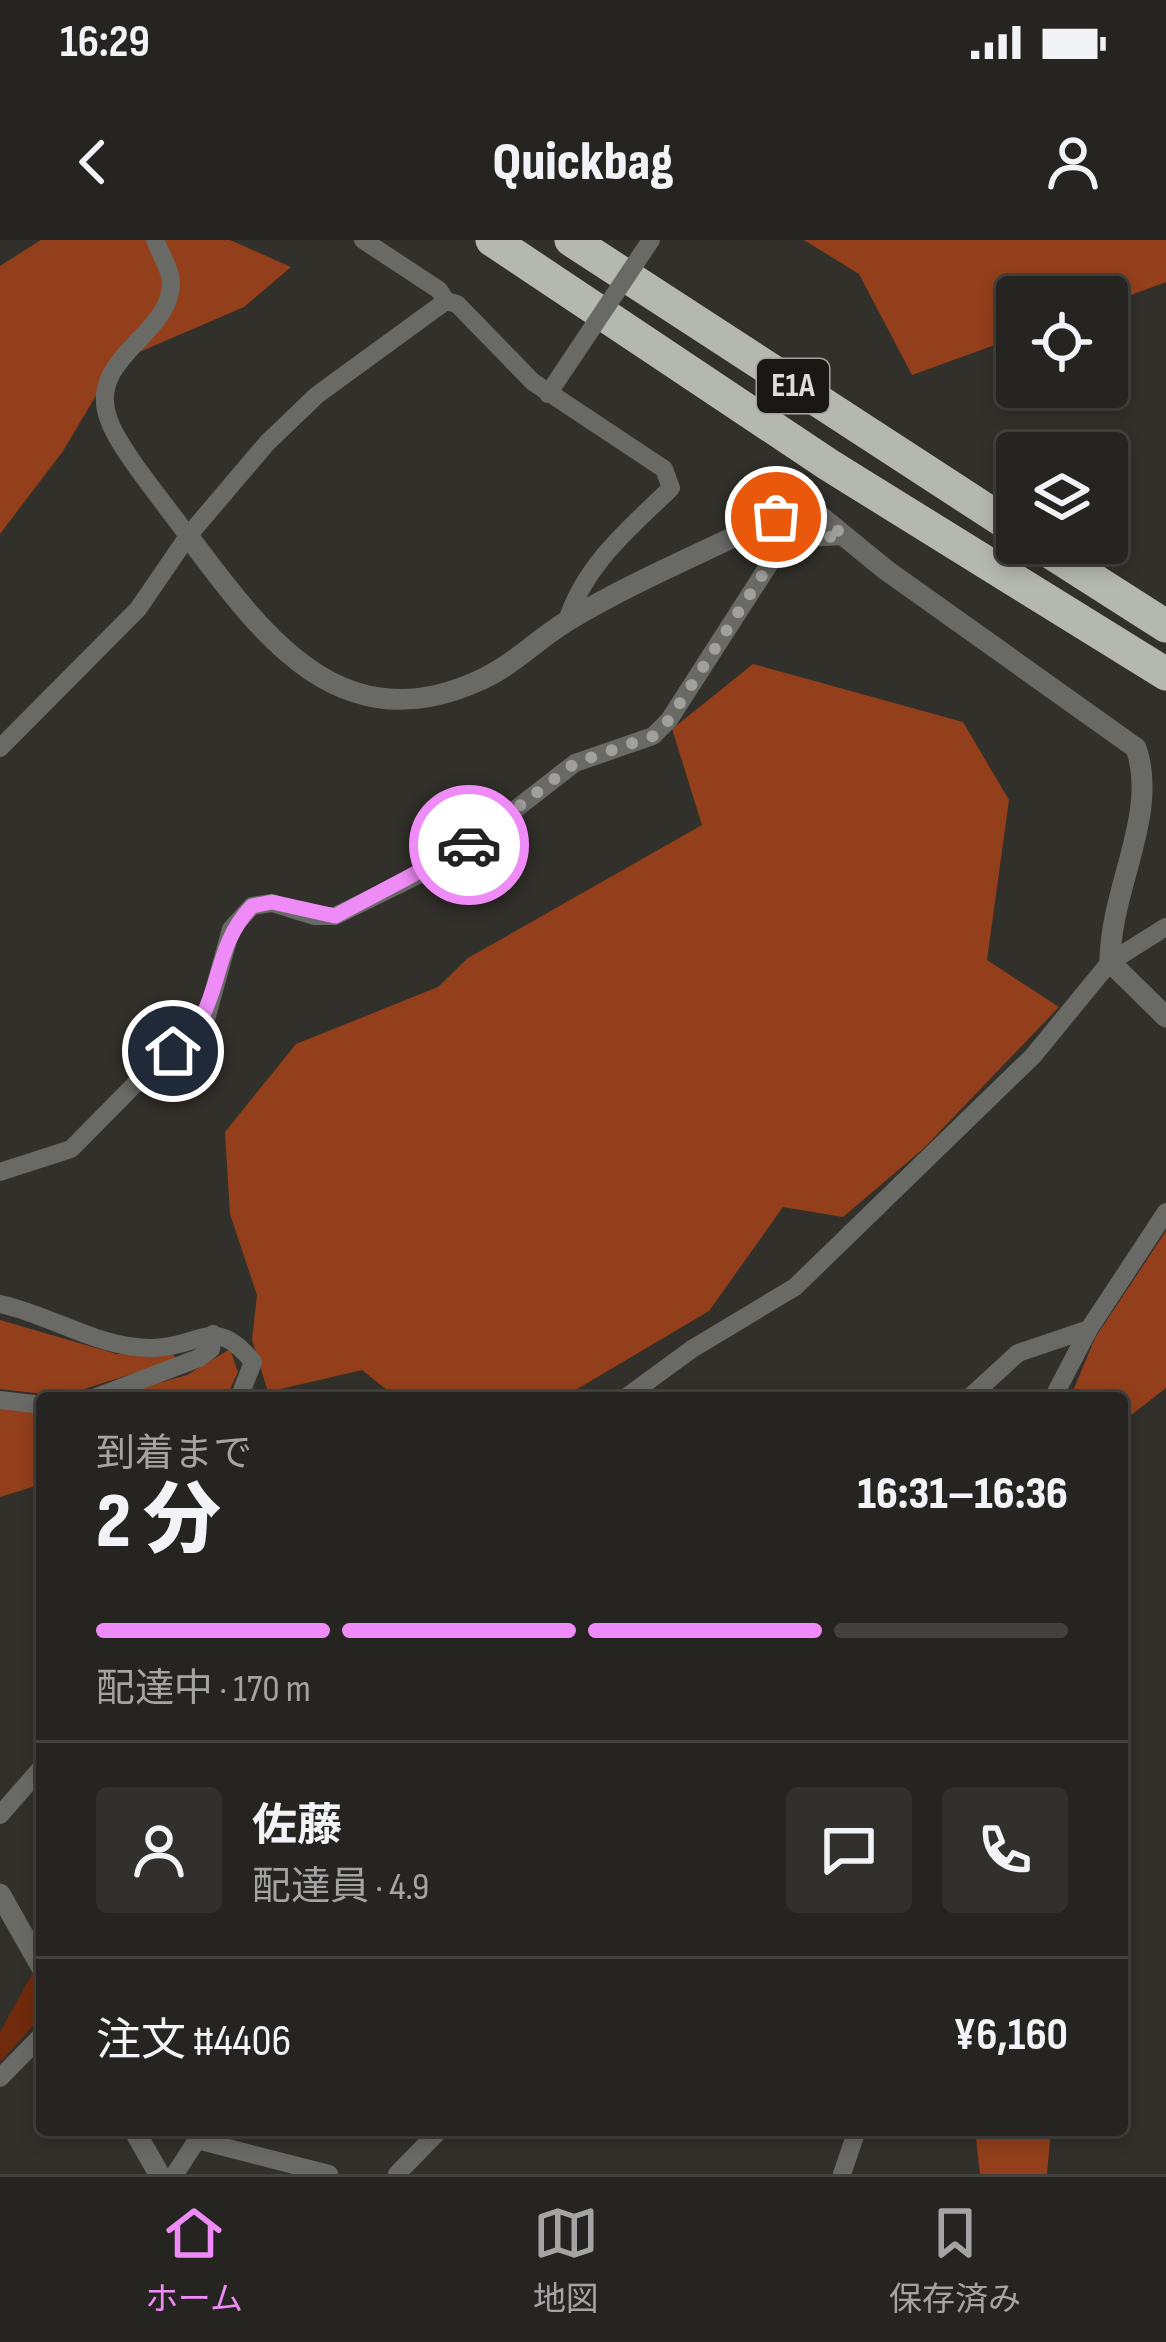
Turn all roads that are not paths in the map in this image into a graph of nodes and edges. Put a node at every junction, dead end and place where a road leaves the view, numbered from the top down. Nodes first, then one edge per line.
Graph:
1 (155, 240) edge
2 (363, 240) edge
3 (492, 240) edge
4 (571, 240) edge
5 (651, 240) edge
6 (446, 302) junction
7 (548, 394) junction
8 (996, 516) edge
9 (188, 536) junction
10 (844, 536) junction
11 (1069, 564) edge
12 (567, 621) junction
13 (1166, 626) edge
14 (1166, 674) edge
15 (0, 748) edge
16 (1166, 926) edge
17 (1110, 962) junction
18 (1166, 1017) edge
19 (0, 1172) edge
20 (1166, 1212) edge
21 (0, 1304) edge
22 (1088, 1329) junction
23 (213, 1334) junction
24 (110, 1392) edge
25 (241, 1392) edge
26 (633, 1392) edge
27 (976, 1392) edge
28 (1056, 1392) edge
29 (0, 1400) edge
30 (36, 1404) edge
31 (36, 1774) edge
32 (0, 1815) edge
33 (0, 1894) edge
34 (36, 1957) edge
35 (36, 2041) edge
36 (0, 2078) edge
37 (137, 2136) edge
38 (435, 2136) edge
39 (855, 2136) edge
40 (404, 2171) edge
41 (159, 2174) edge
42 (175, 2174) edge
43 (329, 2174) edge
44 (842, 2174) edge

1 - 9 street
2 - 6 street
3 - 14 highway, E1A
4 - 8 highway, E1A
5 - 7 street, bridge
6 - 7 street
6 - 9 street
7 - 12 street
9 - 12 street
9 - 15 street
10 - 12 street
10 - 17 street
10 - 19 street
11 - 13 highway
16 - 17 street
17 - 18 street
17 - 26 street
20 - 22 street
21 - 23 street
22 - 27 street
22 - 28 street
23 - 24 street
23 - 25 street
29 - 30 street
31 - 32 street
33 - 34 street
35 - 36 street
37 - 41 street
38 - 40 street
39 - 44 street
42 - 43 street

